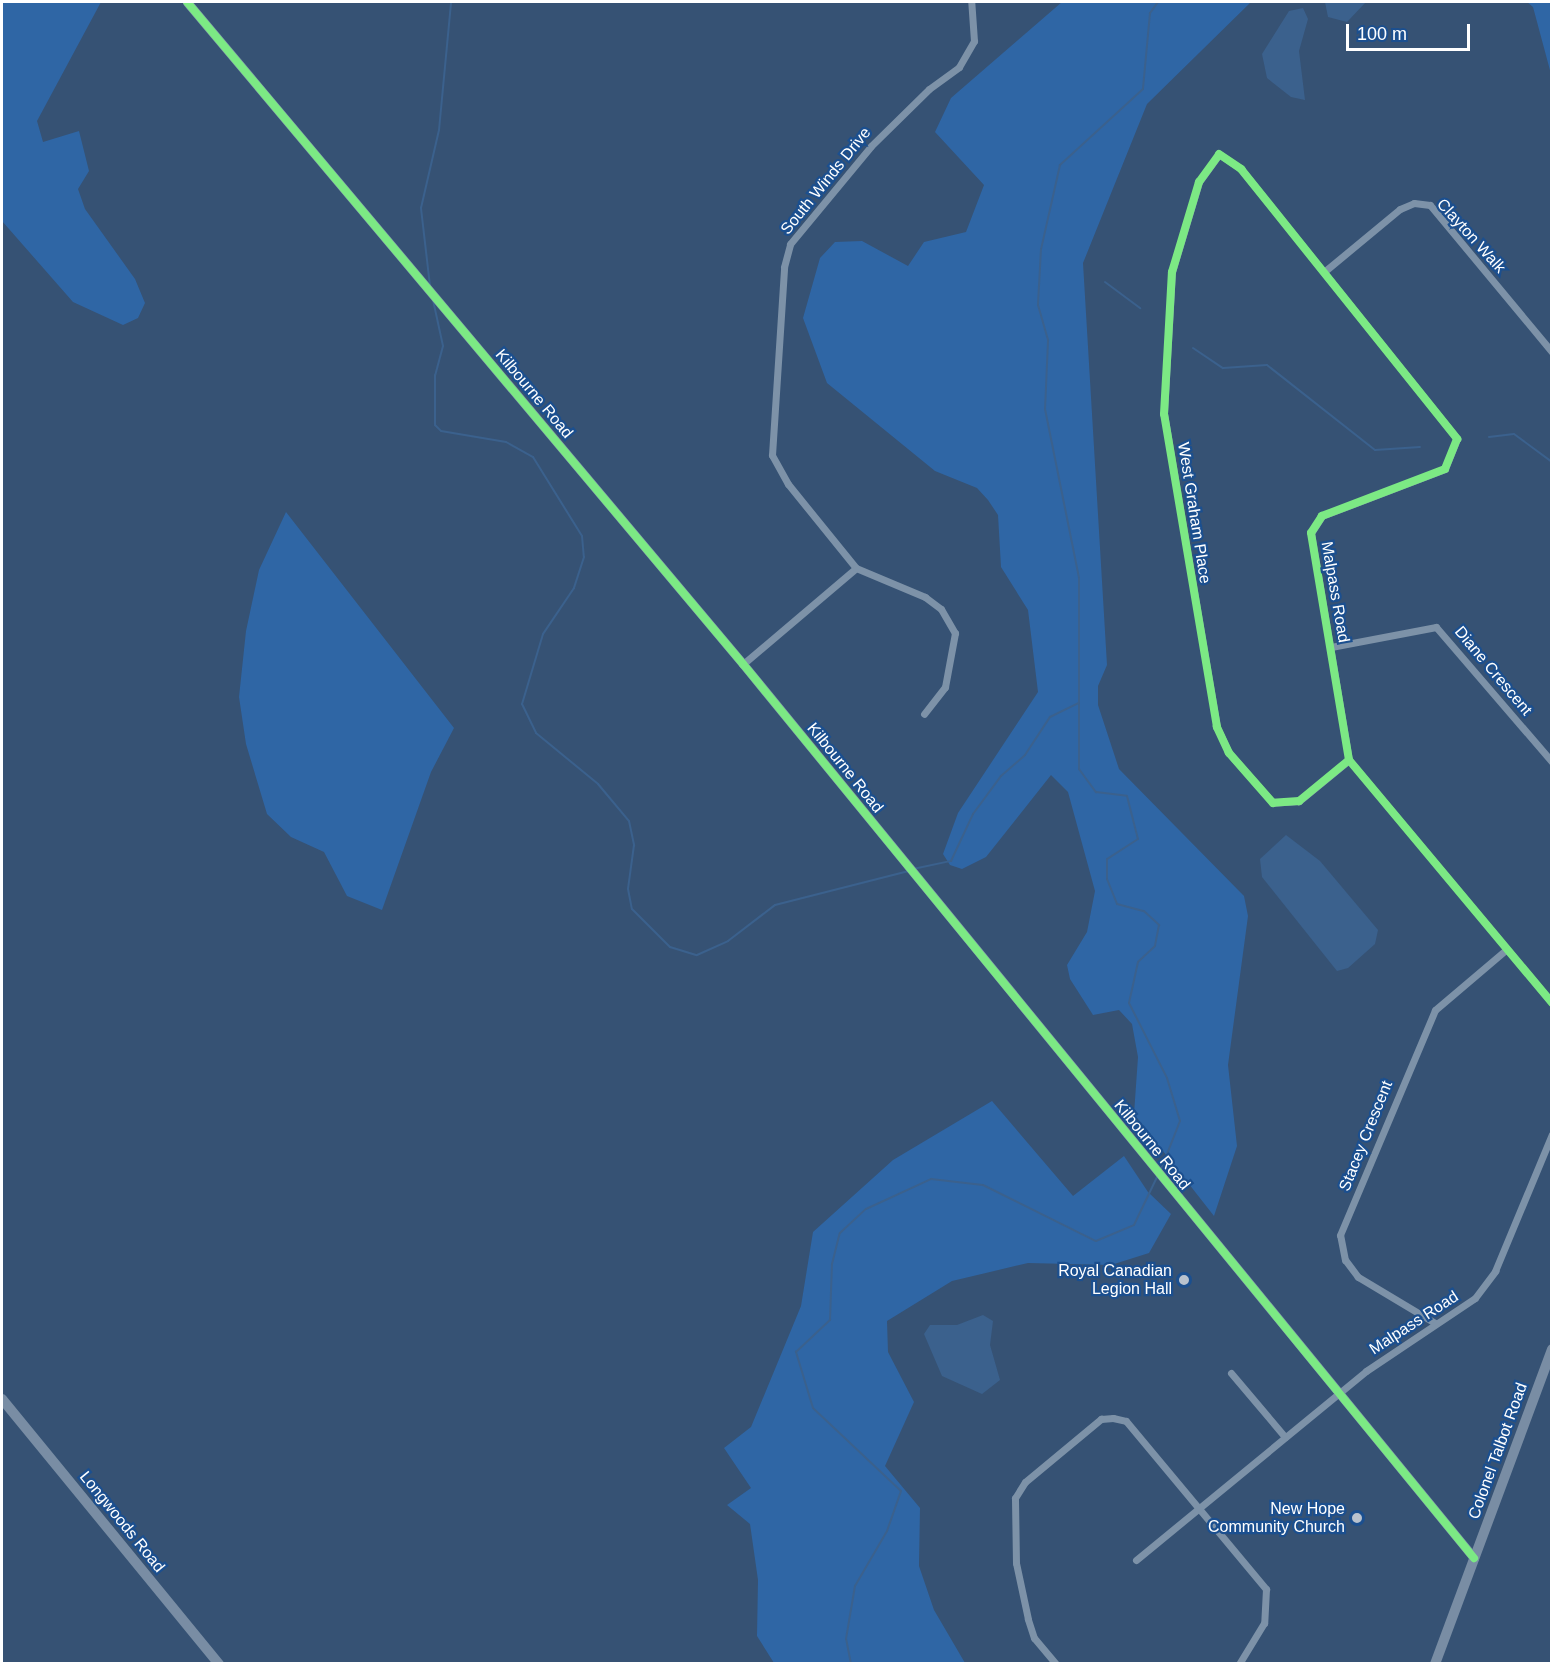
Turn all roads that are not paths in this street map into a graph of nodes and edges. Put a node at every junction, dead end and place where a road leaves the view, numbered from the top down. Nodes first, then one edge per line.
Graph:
1 (187, 2) edge
2 (971, 2) edge
3 (1241, 169) joint
4 (1326, 271) junction
5 (1551, 352) edge
6 (856, 568) junction
7 (1331, 647) junction
8 (743, 664) junction
9 (924, 714) dead end
10 (1349, 760) junction
11 (1551, 762) edge
12 (1507, 949) junction
13 (1551, 1004) edge
14 (1551, 1134) edge
15 (1435, 1323) junction
16 (1551, 1349) edge
17 (1231, 1373) dead end
18 (1339, 1395) junction
19 (2, 1399) edge
20 (1285, 1437) junction
21 (1200, 1509) junction
22 (1474, 1558) junction
23 (1136, 1560) dead end
24 (219, 1664) edge
25 (1056, 1664) edge
26 (1239, 1664) edge
27 (1435, 1664) edge

1 - 8 street, Kilbourne Road
2 - 6 street, South Winds Drive
3 - 4 street, Malpass Road
3 - 10 street, West Graham Place
4 - 5 street, Clayton Walk
4 - 7 street, Malpass Road
6 - 8 street
6 - 9 street
7 - 10 street, Malpass Road
7 - 11 street, Diane Crescent
8 - 18 street, Kilbourne Road
10 - 12 street
12 - 13 street
12 - 15 street, Stacey Crescent
14 - 15 street, Malpass Road
15 - 18 street, Malpass Road
16 - 22 main road, Colonel Talbot Road
17 - 20 street
18 - 20 street, Malpass Road
18 - 22 street, Kilbourne Road
19 - 24 main road, Longwoods Road
20 - 21 street, Malpass Road
21 - 23 street, Malpass Road
21 - 25 street
21 - 26 street
22 - 27 main road, Colonel Talbot Road

